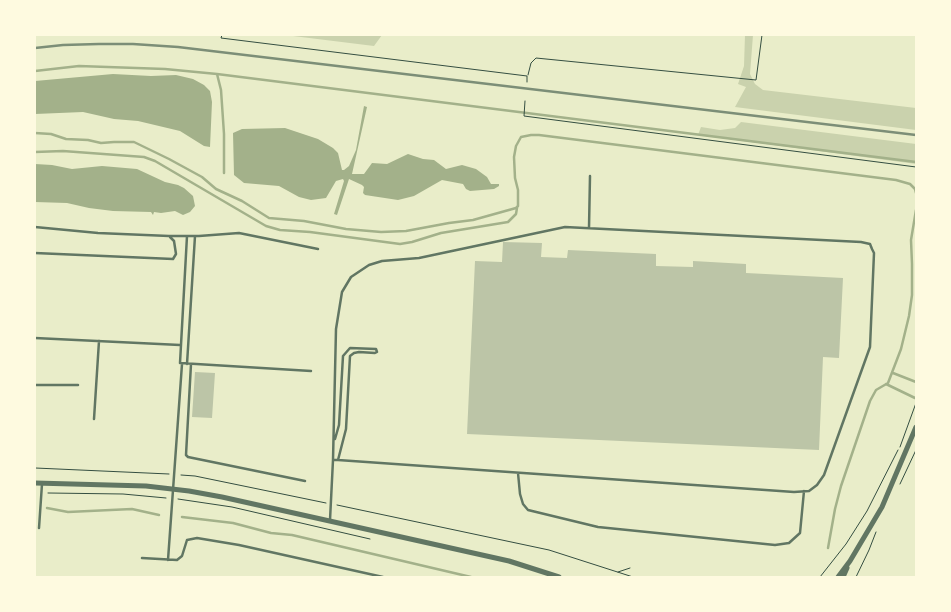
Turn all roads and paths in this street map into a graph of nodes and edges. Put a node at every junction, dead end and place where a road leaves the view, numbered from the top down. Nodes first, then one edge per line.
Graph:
1 (222, 35) edge
2 (762, 35) edge
3 (527, 76) junction
4 (527, 82) dead end
5 (525, 101) dead end
6 (916, 167) edge
7 (590, 176) dead end
8 (35, 227) edge
9 (589, 228) junction
10 (169, 236) junction
11 (187, 236) junction
12 (195, 236) junction
13 (318, 250) dead end
14 (35, 252) edge
15 (35, 338) edge
16 (99, 341) junction
17 (180, 345) junction
18 (182, 364) junction
19 (189, 364) junction
20 (311, 371) dead end
21 (35, 385) edge
22 (78, 385) dead end
23 (916, 403) edge
24 (94, 419) dead end
25 (916, 427) edge
26 (334, 442) junction
27 (333, 460) junction
28 (338, 460) junction
29 (518, 473) junction
30 (305, 481) dead end
31 (35, 483) edge
32 (42, 483) junction
33 (804, 491) junction
34 (41, 493) junction
35 (330, 520) junction
36 (39, 528) dead end
37 (370, 539) dead end
38 (142, 558) dead end
39 (168, 560) junction
40 (850, 561) junction
41 (630, 568) dead end
42 (617, 572) dead end
43 (383, 577) edge
44 (560, 577) edge
45 (820, 577) edge
46 (838, 577) edge
47 (843, 577) edge

1 - 3 path
2 - 3 path
3 - 4 path
5 - 6 path
7 - 9 lane
8 - 10 lane
9 - 26 lane
9 - 33 lane
10 - 11 lane
10 - 14 lane
11 - 12 lane
11 - 17 lane
12 - 13 lane
12 - 19 lane
15 - 16 lane
16 - 17 lane
16 - 24 lane
17 - 18 lane
18 - 19 lane
18 - 39 lane
19 - 20 lane
19 - 30 lane
21 - 22 lane
23 - 45 path
25 - 40 street
26 - 27 lane
26 - 28 lane
27 - 28 lane
27 - 35 lane
28 - 29 lane
29 - 33 lane
29 - 33 lane
31 - 32 street
32 - 34 lane
32 - 35 street
34 - 36 lane
34 - 37 path
35 - 44 street
38 - 39 lane
39 - 43 lane
40 - 46 street
40 - 47 street
41 - 42 path

